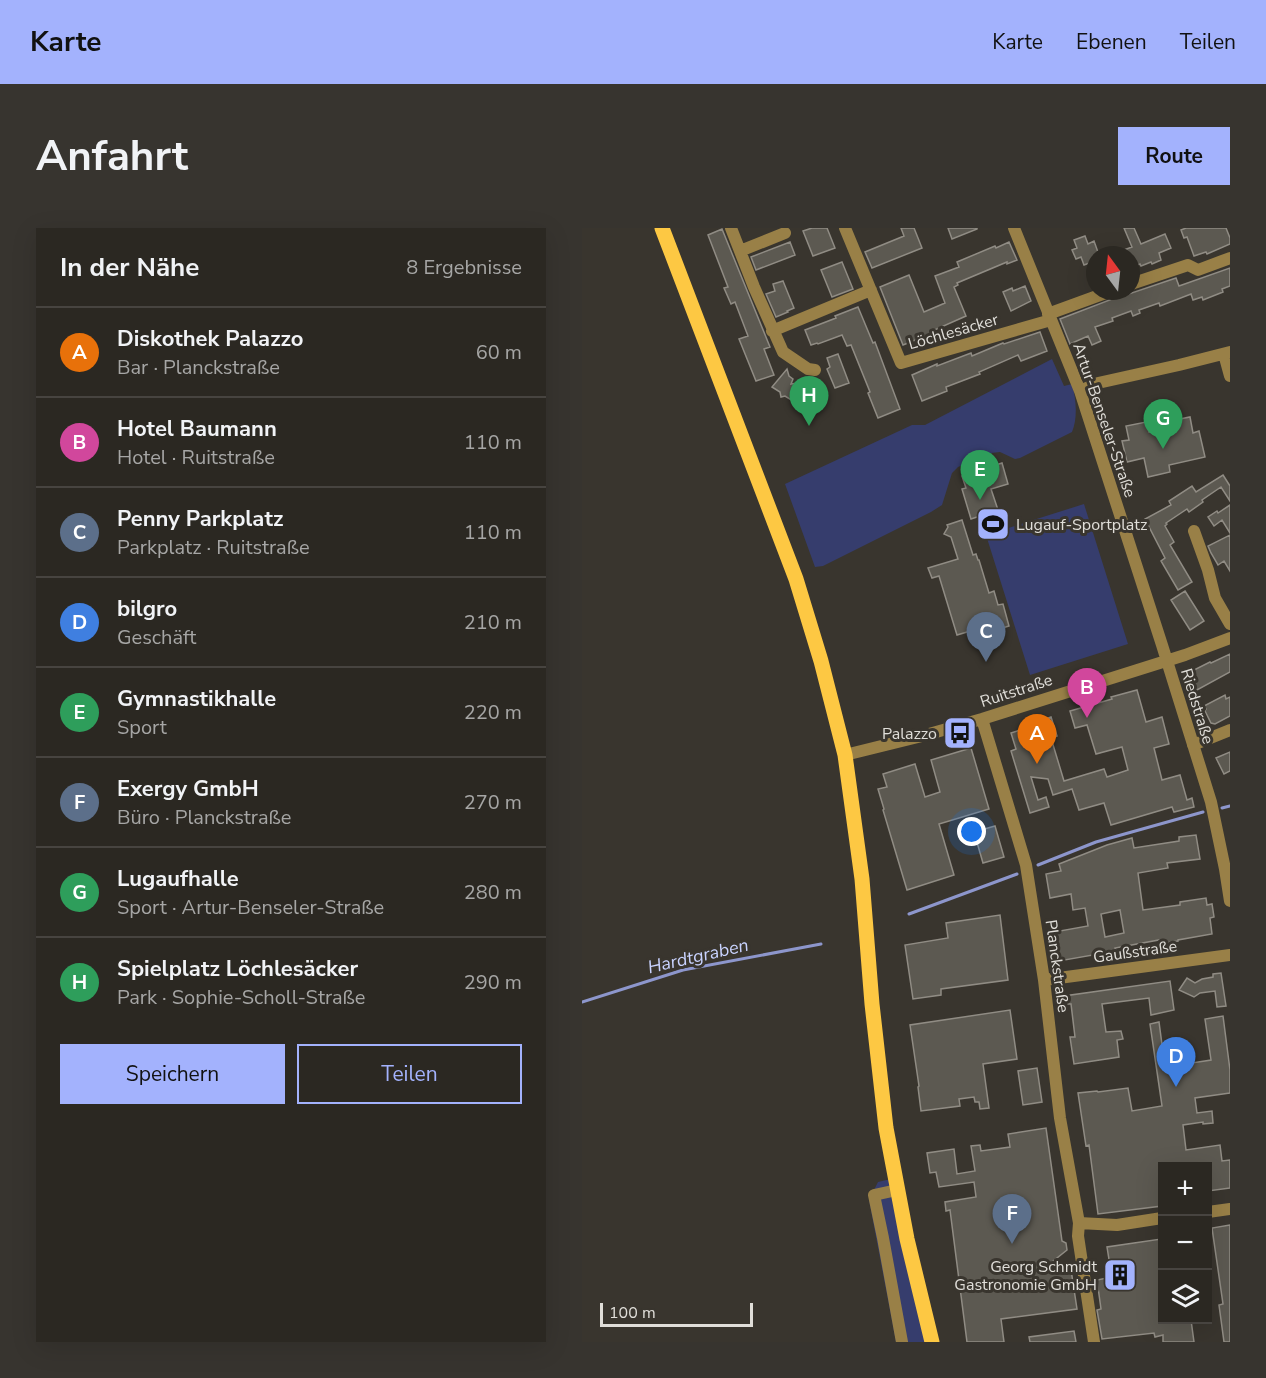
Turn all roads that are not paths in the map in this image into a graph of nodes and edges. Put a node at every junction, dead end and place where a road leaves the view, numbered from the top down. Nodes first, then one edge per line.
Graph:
1 (662, 228) edge
2 (731, 228) edge
3 (845, 228) edge
4 (1014, 228) edge
5 (785, 233) dead end
6 (740, 252) junction
7 (1230, 258) edge
8 (1140, 281) edge
9 (871, 290) junction
10 (1090, 300) edge
11 (1050, 317) junction
12 (772, 331) junction
13 (1227, 353) edge
14 (815, 370) dead end
15 (1230, 376) edge
16 (1080, 391) junction
17 (1194, 531) dead end
18 (1230, 624) edge
19 (1230, 639) edge
20 (1167, 660) junction
21 (982, 719) junction
22 (1230, 730) edge
23 (1193, 745) junction
24 (845, 755) junction
25 (1228, 868) edge
26 (1230, 901) edge
27 (1230, 955) edge
28 (1044, 980) junction
29 (897, 1190) junction
30 (1230, 1209) edge
31 (1212, 1211) edge
32 (1158, 1219) edge
33 (1079, 1223) junction
34 (902, 1342) edge
35 (932, 1342) edge
36 (1094, 1342) edge

1 - 24 main road
2 - 6 street
3 - 9 street, Löchlesäcker
4 - 11 street, Artur-Benseler-Straße
5 - 6 street
6 - 12 street
7 - 8 street
9 - 11 street, Löchlesäcker
9 - 12 street
10 - 11 street
11 - 16 street, Artur-Benseler-Straße
12 - 14 street
13 - 15 street
13 - 16 street
16 - 20 street, Artur-Benseler-Straße
17 - 18 street
19 - 20 street, Ruitstraße
20 - 21 street, Ruitstraße
20 - 23 street, Riedstraße
21 - 24 street, Ruitstraße
21 - 28 street, Planckstraße
22 - 23 street
23 - 25 street, Riedstraße
24 - 29 main road
25 - 26 street, Riedstraße
27 - 28 street, Gaußstraße
28 - 33 street, Planckstraße
29 - 34 street
29 - 35 main road
30 - 31 street
32 - 33 street
33 - 36 street, Planckstraße

